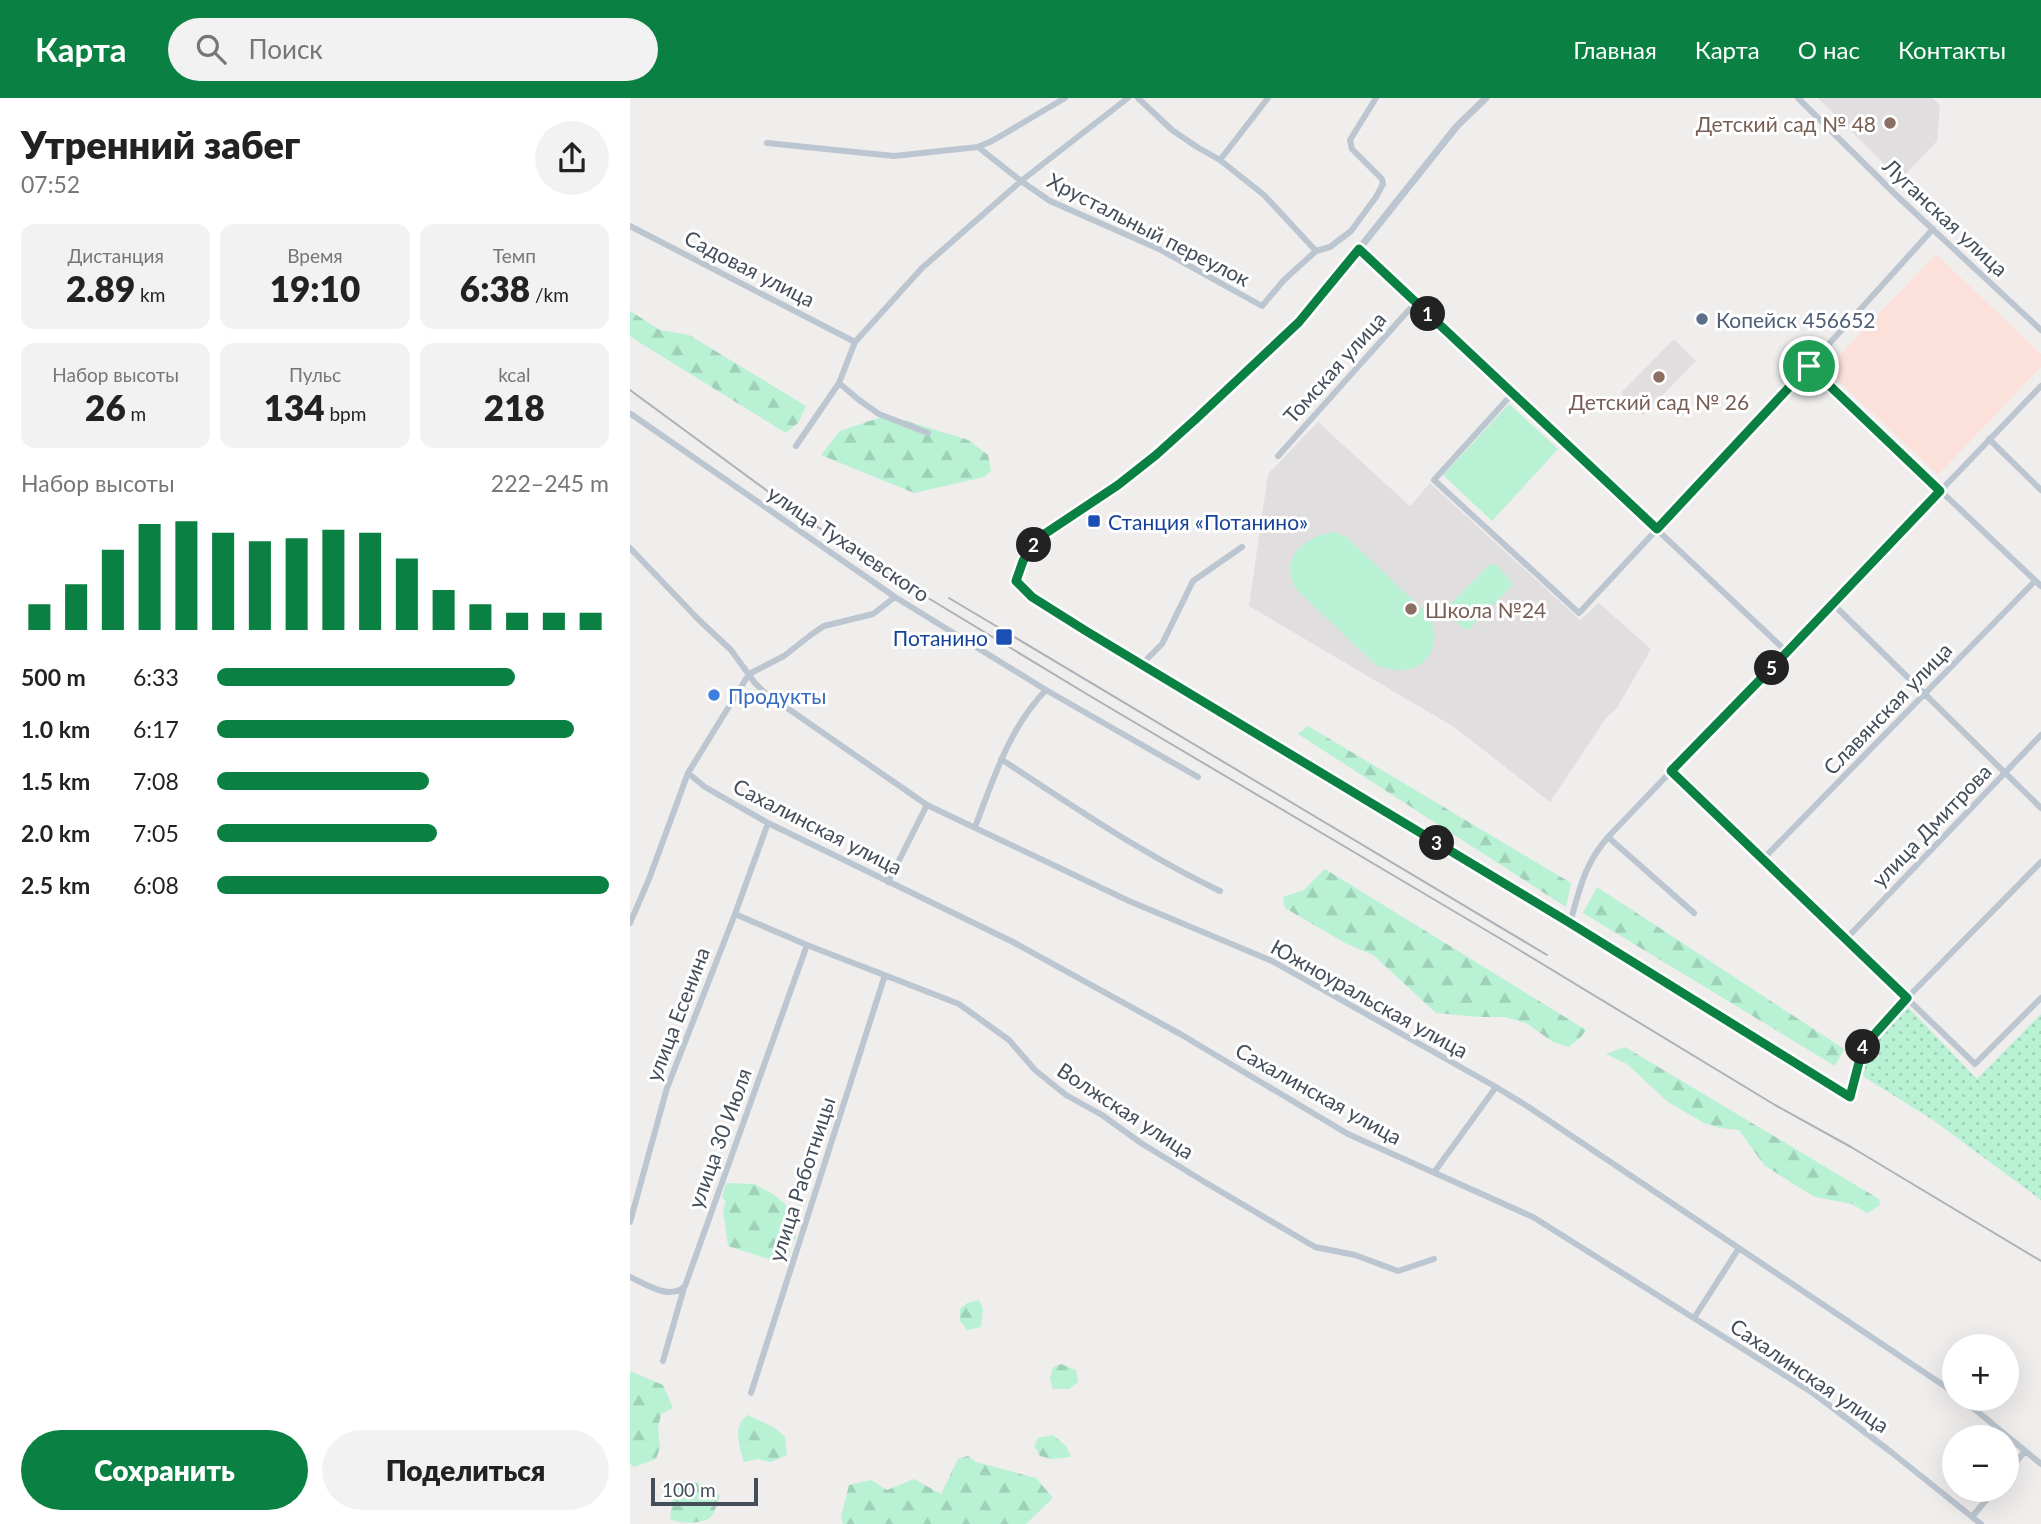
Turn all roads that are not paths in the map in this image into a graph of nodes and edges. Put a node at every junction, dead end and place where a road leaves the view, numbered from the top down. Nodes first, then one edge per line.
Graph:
1 (1065, 98) edge
2 (1128, 98) edge
3 (1138, 98) edge
4 (1268, 98) edge
5 (1376, 98) edge
6 (1486, 98) edge
7 (1798, 98) edge
8 (767, 144) dead end
9 (978, 147) junction
10 (1220, 160) junction
11 (1021, 181) junction
12 (630, 226) edge
13 (1933, 229) junction
14 (1359, 249) junction
15 (1316, 251) junction
16 (1416, 302) junction
17 (2041, 330) edge
18 (855, 342) junction
19 (1809, 366) junction
20 (839, 383) junction
21 (2041, 386) edge
22 (1513, 393) junction
23 (631, 414) edge
24 (928, 433) dead end
25 (1989, 439) junction
26 (796, 446) dead end
27 (1278, 456) dead end
28 (2041, 490) edge
29 (1940, 491) junction
30 (1657, 529) junction
31 (1242, 547) dead end
32 (630, 548) edge
33 (2038, 583) edge
34 (895, 597) junction
35 (1833, 604) junction
36 (1787, 652) junction
37 (1141, 665) junction
38 (748, 674) junction
39 (1046, 691) junction
40 (1925, 694) junction
41 (2041, 735) edge
42 (1001, 759) junction
43 (1671, 771) junction
44 (688, 773) junction
45 (2005, 773) junction
46 (1198, 777) dead end
47 (927, 805) junction
48 (2041, 808) edge
49 (768, 823) junction
50 (975, 827) junction
51 (1608, 837) junction
52 (1763, 859) junction
53 (2041, 862) edge
54 (888, 882) junction
55 (1220, 891) dead end
56 (1694, 913) dead end
57 (735, 914) junction
58 (630, 923) edge
59 (1570, 923) junction
60 (1846, 939) junction
61 (807, 945) junction
62 (885, 975) junction
63 (1907, 998) junction
64 (2041, 998) edge
65 (1496, 1087) junction
66 (1434, 1171) junction
67 (630, 1222) edge
68 (1739, 1248) junction
69 (1434, 1259) dead end
70 (630, 1277) edge
71 (685, 1286) junction
72 (1694, 1318) junction
73 (663, 1361) dead end
74 (1942, 1384) edge
75 (751, 1394) dead end
76 (1977, 1411) edge
77 (2025, 1451) junction
78 (2019, 1459) edge
79 (2041, 1464) edge
80 (1984, 1502) edge
81 (1972, 1517) junction
82 (1981, 1524) edge

1 - 9 street
2 - 11 street
3 - 10 street
4 - 10 street
5 - 15 street
6 - 14 street
7 - 13 street, Луганская улица
8 - 9 street
9 - 11 street, Хрустальный переулок
10 - 15 street
11 - 15 street, Хрустальный переулок
11 - 18 street
12 - 18 street, Садовая улица
13 - 17 street, Луганская улица
13 - 19 street
14 - 16 street
14 - 37 street
16 - 22 street
16 - 27 street, Томская улица
18 - 20 street
19 - 29 street
19 - 30 street
20 - 24 street
20 - 26 street
21 - 25 street
22 - 30 street
22 - 30 street
23 - 34 street, улица Тухачевского
25 - 28 street
25 - 29 street
29 - 33 street
29 - 35 street
30 - 36 street
31 - 37 street
32 - 38 street, Южноуральская улица
33 - 40 street, Славянская улица
34 - 38 street
34 - 39 street, улица Тухачевского
35 - 36 street
35 - 40 street
36 - 43 street
37 - 59 street
38 - 44 street
38 - 47 street, Южноуральская улица
39 - 42 street
39 - 46 street, улица Тухачевского
40 - 45 street
40 - 52 street, Славянская улица
41 - 45 street, улица Дмитрова
42 - 50 street
42 - 55 street
43 - 51 street
43 - 52 street
44 - 49 street, Сахалинская улица
44 - 58 street
45 - 48 street
45 - 60 street, улица Дмитрова
47 - 50 street, Южноуральская улица
47 - 54 street
49 - 54 street, Сахалинская улица
49 - 57 street, улица Есенина
50 - 65 street, Южноуральская улица
51 - 56 street
51 - 59 street
52 - 60 street
53 - 63 street
54 - 66 street, Сахалинская улица
57 - 61 street, Волжская улица
57 - 67 street, улица Есенина
59 - 63 street
60 - 63 street
61 - 62 street, Волжская улица
61 - 71 street, улица 30 Июля
62 - 69 street, Волжская улица
62 - 75 street, улица Работницы
63 - 64 street
65 - 66 street
65 - 68 street, Южноуральская улица
66 - 72 street, Сахалинская улица
68 - 72 street
68 - 74 street, Южноуральская улица
70 - 71 street
71 - 73 street, улица 30 Июля
72 - 81 street, Сахалинская улица
76 - 77 street
77 - 78 street
77 - 79 street
80 - 81 street
81 - 82 street, Сахалинская улица

